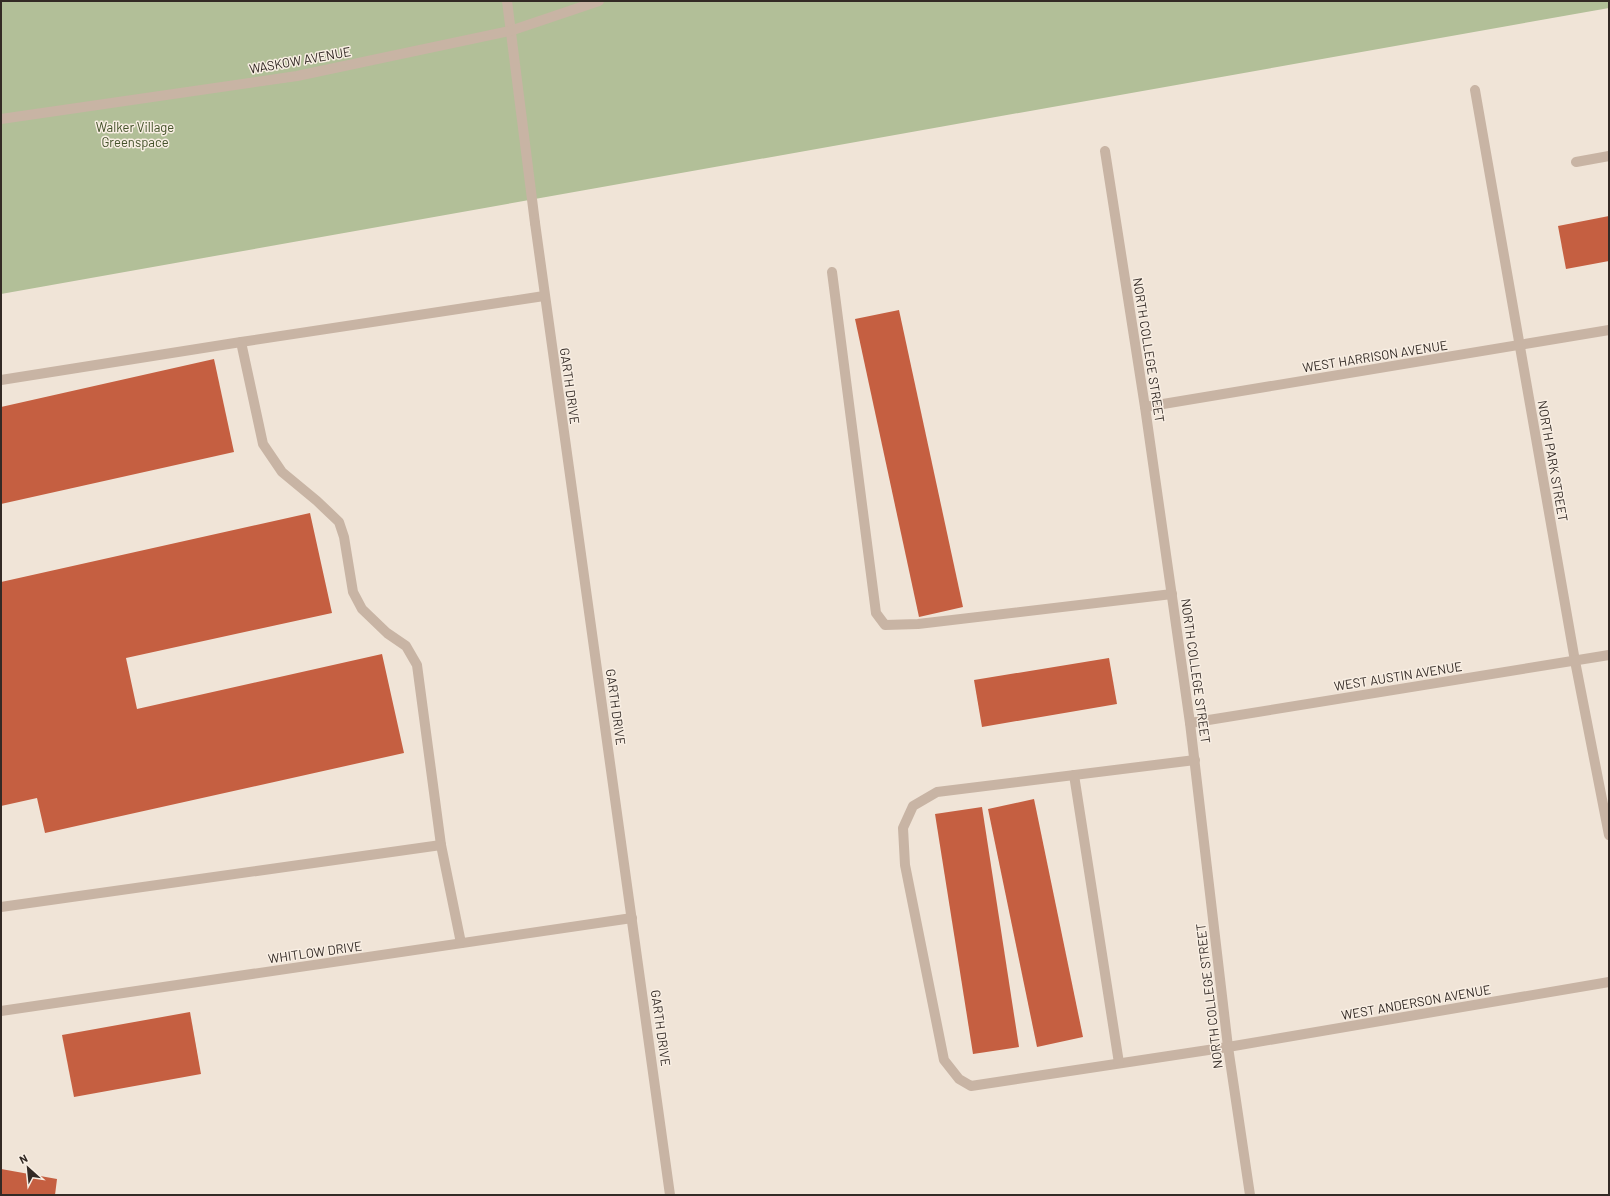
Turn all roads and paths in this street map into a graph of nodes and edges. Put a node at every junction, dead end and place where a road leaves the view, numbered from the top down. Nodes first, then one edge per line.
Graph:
1 (507, 1) edge
2 (599, 1) edge
3 (510, 31) junction
4 (1475, 90) dead end
5 (1, 120) edge
6 (1105, 152) dead end
7 (1609, 156) edge
8 (1576, 162) dead end
9 (832, 272) dead end
10 (544, 296) junction
11 (1609, 330) edge
12 (241, 342) junction
13 (1519, 345) junction
14 (1, 380) edge
15 (1145, 406) junction
16 (1172, 594) junction
17 (1609, 655) edge
18 (1575, 660) junction
19 (1190, 722) junction
20 (1195, 760) junction
21 (1074, 775) junction
22 (1609, 835) edge
23 (441, 845) junction
24 (1, 907) edge
25 (632, 918) junction
26 (461, 943) junction
27 (1609, 982) edge
28 (1, 1010) edge
29 (1228, 1047) junction
30 (1119, 1063) junction
31 (670, 1195) edge
32 (1250, 1195) edge

1 - 3 street, GARTH DRIVE
2 - 3 street, WASKOW AVENUE
3 - 5 street, WASKOW AVENUE
3 - 10 street, GARTH DRIVE
4 - 13 street, NORTH PARK STREET
6 - 15 street, NORTH COLLEGE STREET
7 - 8 street
9 - 16 street
10 - 12 street
10 - 25 street, GARTH DRIVE
11 - 13 street, WEST HARRISON AVENUE
12 - 14 street
12 - 23 street
13 - 15 street, WEST HARRISON AVENUE
13 - 18 street, NORTH PARK STREET
15 - 16 street, NORTH COLLEGE STREET
16 - 19 street, NORTH COLLEGE STREET
17 - 18 street, WEST AUSTIN AVENUE
18 - 19 street, WEST AUSTIN AVENUE
18 - 22 street, NORTH PARK STREET
19 - 20 street, NORTH COLLEGE STREET
20 - 21 street, WEST ANDERSON AVENUE
20 - 29 street, NORTH COLLEGE STREET
21 - 30 street
21 - 30 street, WEST ANDERSON AVENUE
23 - 24 street
23 - 26 street
25 - 26 street, WHITLOW DRIVE
25 - 31 street, GARTH DRIVE
26 - 28 street, WHITLOW DRIVE
27 - 29 street, WEST ANDERSON AVENUE
29 - 30 street, WEST ANDERSON AVENUE
29 - 32 street, NORTH COLLEGE STREET

